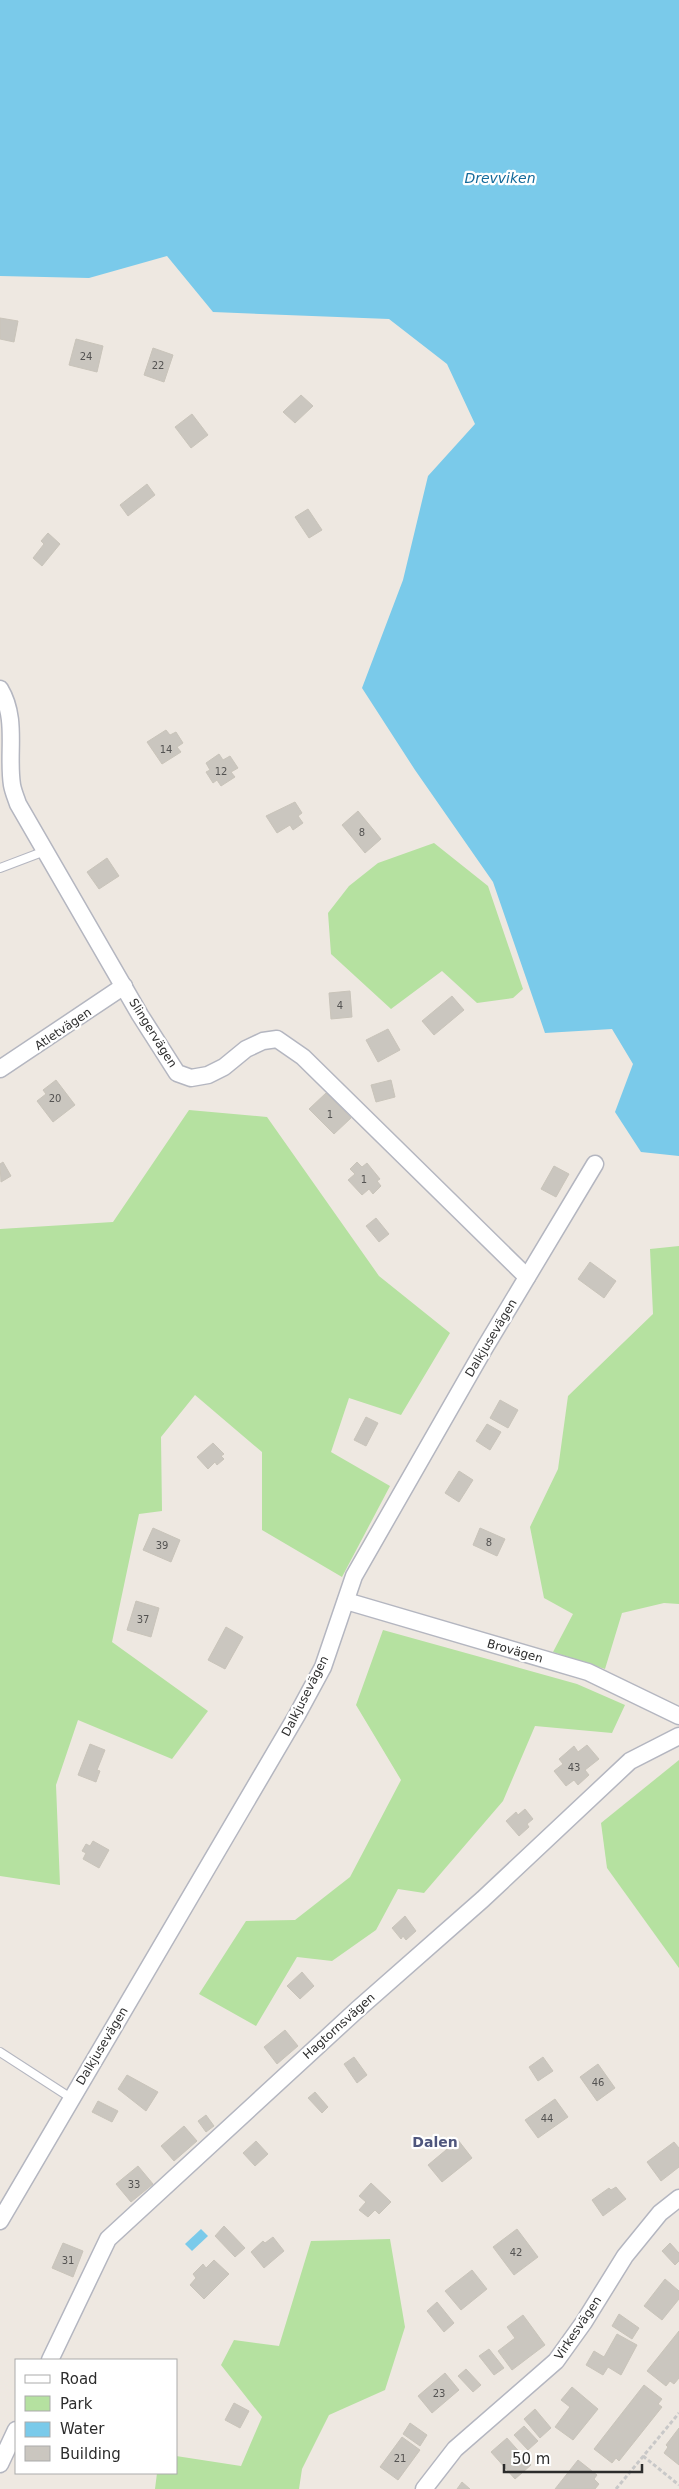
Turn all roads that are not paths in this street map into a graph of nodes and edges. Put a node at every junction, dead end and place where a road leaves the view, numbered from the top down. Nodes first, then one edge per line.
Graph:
1 (0, 690) edge
2 (45, 851) junction
3 (0, 868) edge
4 (124, 986) junction
5 (0, 1070) edge
6 (595, 1164) dead end
7 (527, 1277) junction
8 (346, 1601) junction
9 (679, 1716) edge
10 (679, 1736) edge
11 (0, 2052) edge
12 (71, 2098) junction
13 (679, 2198) edge
14 (0, 2221) edge
15 (50, 2359) edge
16 (15, 2432) edge
17 (0, 2464) edge
18 (424, 2489) edge

1 - 2 street, Slingervägen
2 - 3 lane
2 - 4 street, Slingervägen
4 - 5 street, Atletvägen
4 - 7 street, Slingervägen
6 - 7 street, Dalkjusevägen
7 - 8 street, Dalkjusevägen
8 - 9 street, Brovägen
8 - 12 street, Dalkjusevägen
10 - 15 street, Hagtornsvägen
11 - 12 lane
12 - 14 street, Dalkjusevägen
13 - 18 street, Virkesvägen
16 - 17 street

